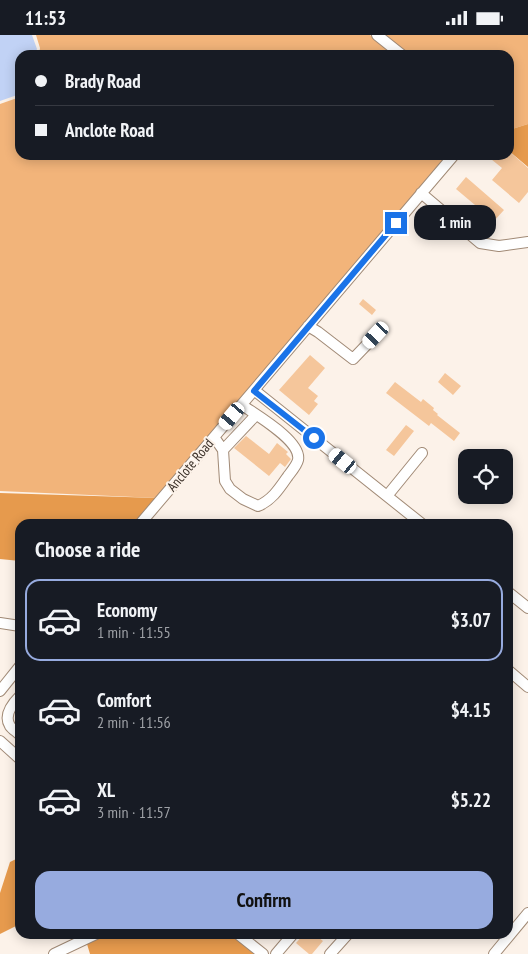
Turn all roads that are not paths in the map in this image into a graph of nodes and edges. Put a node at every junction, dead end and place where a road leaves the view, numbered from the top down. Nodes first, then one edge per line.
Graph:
1 (377, 35) edge
2 (396, 50) edge
3 (450, 160) edge
4 (421, 193) junction
5 (528, 242) edge
6 (308, 326) junction
7 (376, 335) dead end
8 (254, 391) junction
9 (242, 405) junction
10 (256, 415) junction
11 (300, 427) junction
12 (214, 437) junction
13 (290, 440) junction
14 (224, 450) junction
15 (422, 453) dead end
16 (387, 496) junction
17 (144, 519) edge
18 (416, 519) edge
19 (513, 596) edge
20 (528, 608) edge
21 (0, 623) edge
22 (15, 625) edge
23 (15, 672) edge
24 (513, 674) edge
25 (528, 687) edge
26 (0, 691) edge
27 (15, 702) edge
28 (15, 730) edge
29 (0, 741) edge
30 (15, 754) edge
31 (528, 913) edge
32 (513, 931) edge
33 (86, 939) edge
34 (244, 939) edge
35 (289, 939) edge
36 (344, 939) edge
37 (506, 939) edge
38 (54, 954) edge
39 (263, 954) edge
40 (276, 954) edge
41 (330, 954) edge
42 (494, 954) edge

1 - 2 street
3 - 4 street, Anclote Road
4 - 5 street
4 - 6 street, Anclote Road
6 - 7 street
6 - 8 street, Anclote Road
8 - 9 street, Anclote Road
8 - 11 street
9 - 10 street
9 - 12 street, Anclote Road
10 - 13 street
10 - 14 street
11 - 13 street
11 - 16 street
12 - 14 street
12 - 17 street, Anclote Road
13 - 14 street
15 - 16 street
16 - 18 street
19 - 20 street
21 - 22 street
23 - 26 street
24 - 25 street
27 - 28 street
29 - 30 street
31 - 32 street
33 - 38 street
34 - 39 street
35 - 40 street
36 - 41 street
37 - 42 street

